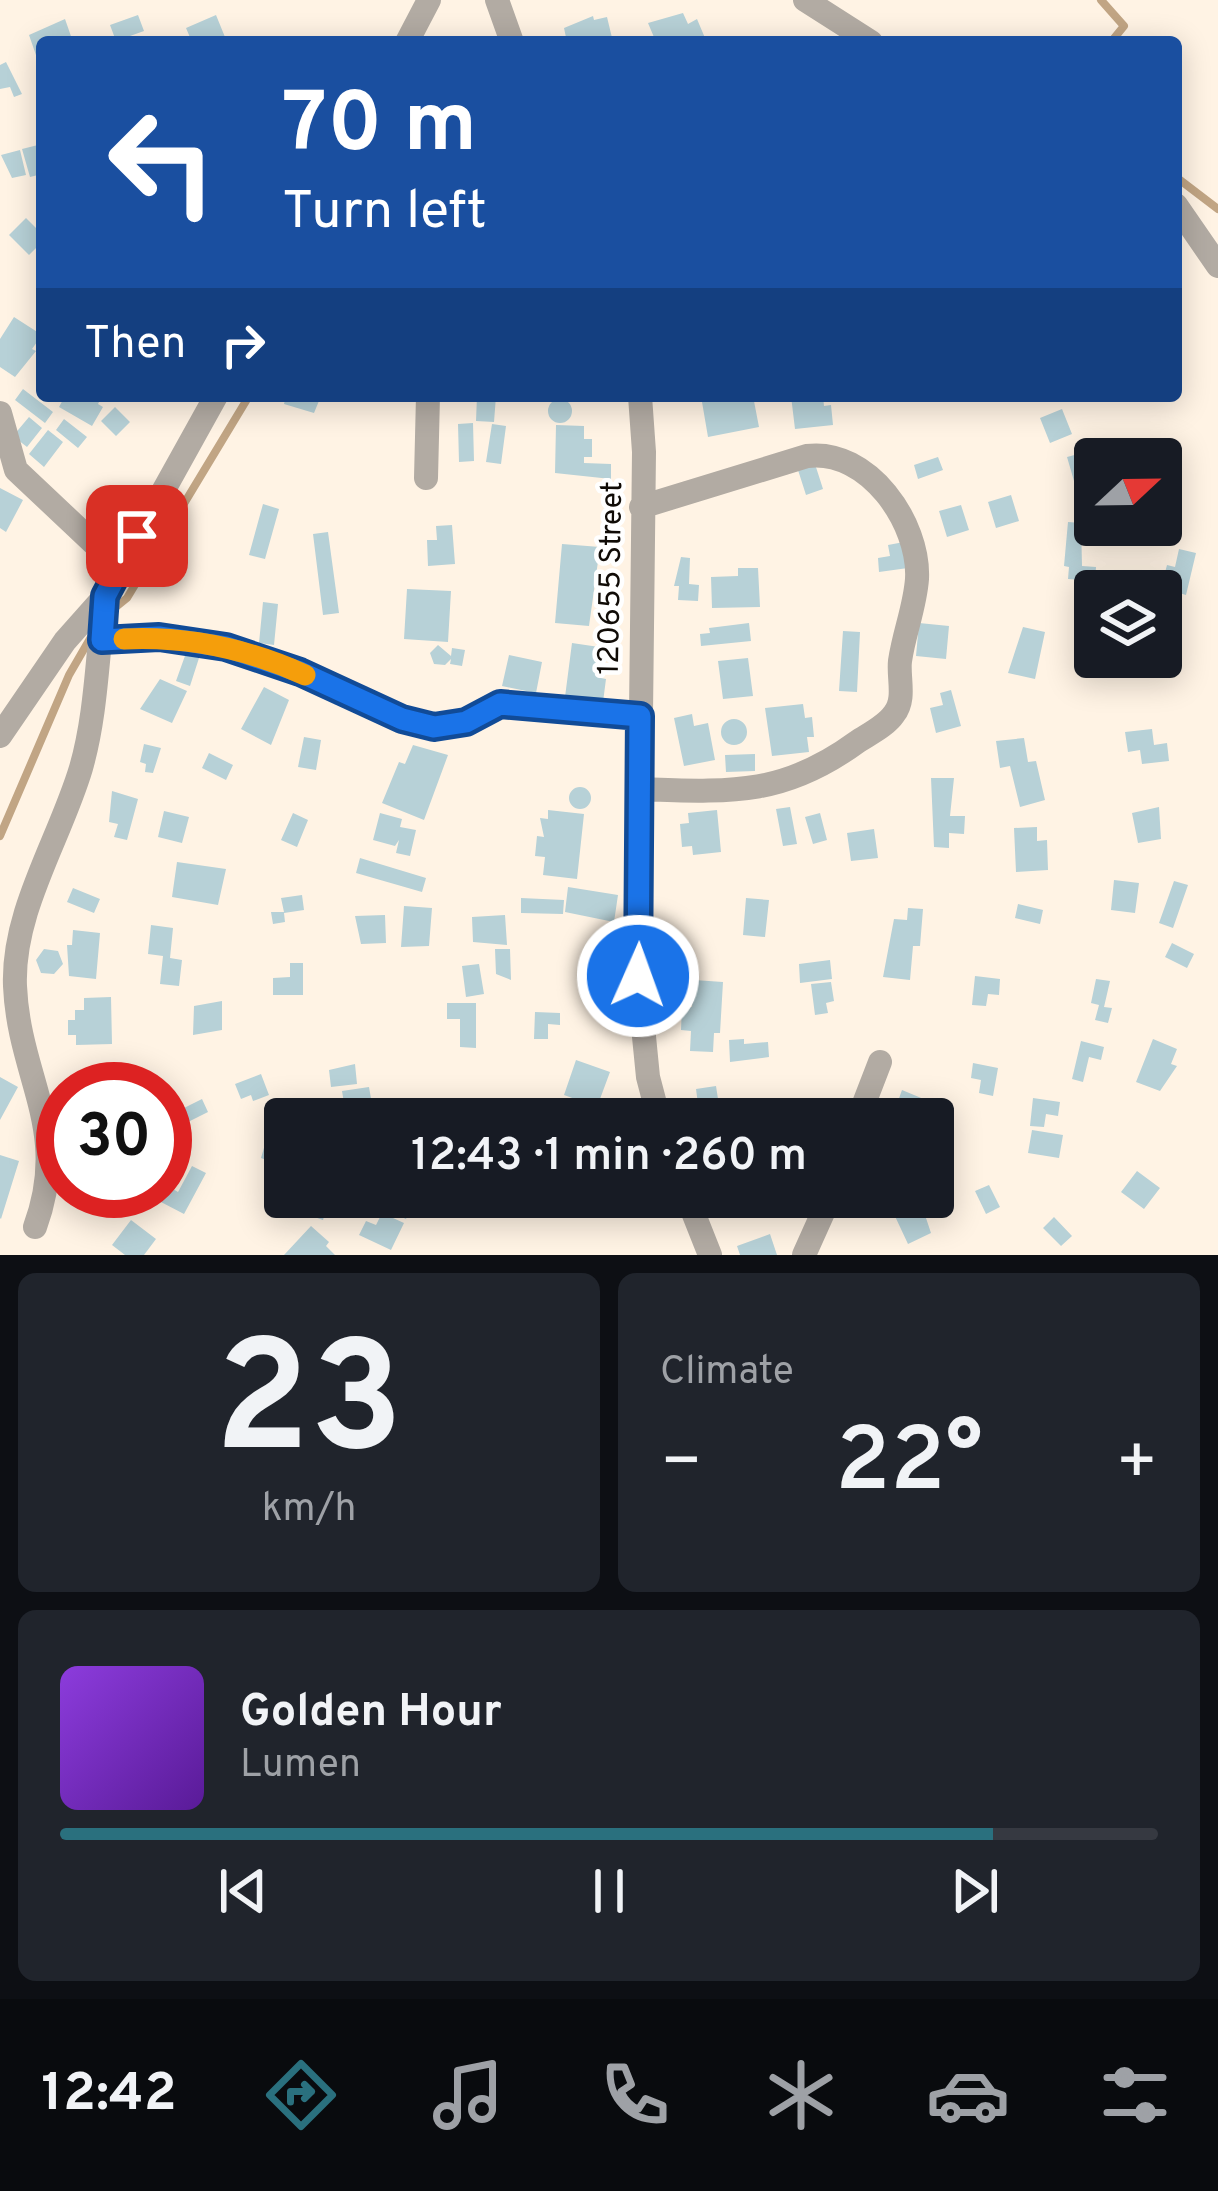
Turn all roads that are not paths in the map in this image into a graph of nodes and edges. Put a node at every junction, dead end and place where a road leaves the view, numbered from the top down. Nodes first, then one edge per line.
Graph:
1 (429, 0) edge
2 (497, 0) edge
3 (805, 0) edge
4 (410, 36) edge
5 (510, 36) edge
6 (862, 36) edge
7 (1182, 214) edge
8 (1218, 266) edge
9 (213, 402) edge
10 (428, 402) edge
11 (640, 402) edge
12 (0, 413) edge
13 (426, 478) dead end
14 (641, 507) junction
15 (120, 568) junction
16 (105, 596) junction
17 (102, 640) junction
18 (640, 716) junction
19 (0, 736) edge
20 (639, 789) junction
21 (880, 1061) dead end
22 (653, 1098) edge
23 (866, 1098) edge
24 (695, 1218) edge
25 (821, 1218) edge
26 (35, 1227) dead end
27 (710, 1255) edge
28 (804, 1255) edge

1 - 4 street
2 - 5 street
3 - 6 street
7 - 8 street
9 - 15 street
10 - 13 street
11 - 14 street, 120655 Street
12 - 15 street
14 - 18 street, 120655 Street
14 - 20 street
15 - 16 street
16 - 17 street
16 - 19 street
17 - 18 street
17 - 26 street
18 - 20 street, 120655 Street
20 - 22 street, 120655 Street
21 - 23 street
24 - 27 street
25 - 28 street

